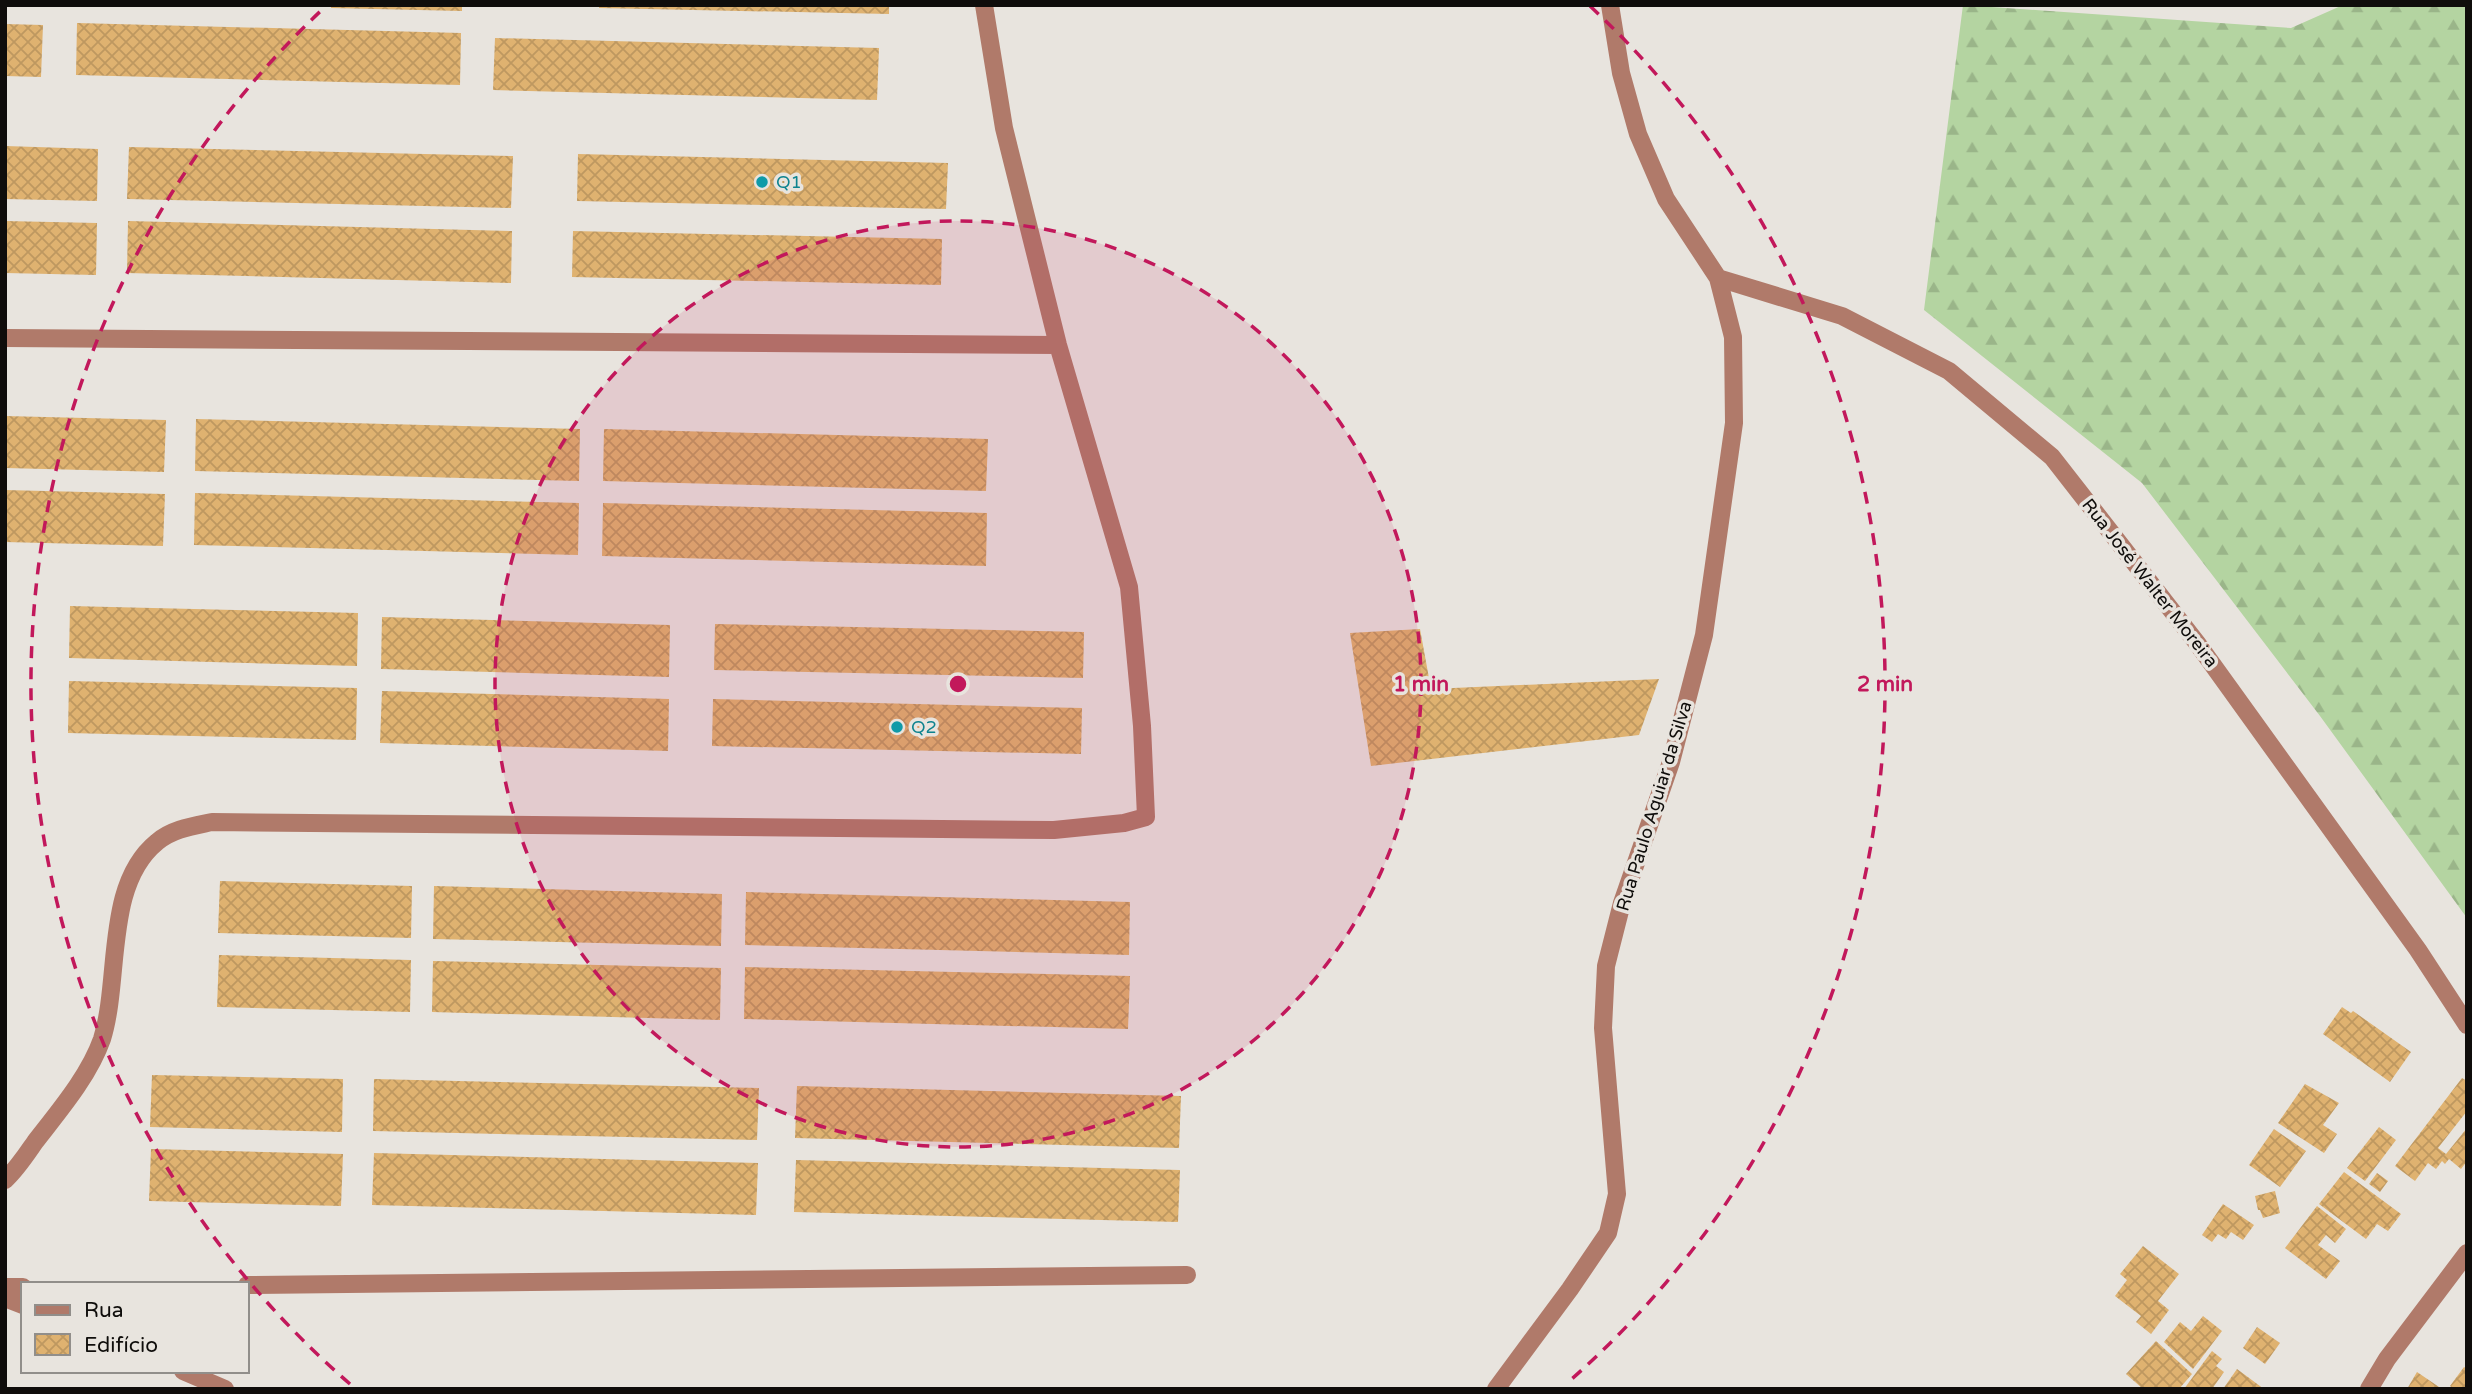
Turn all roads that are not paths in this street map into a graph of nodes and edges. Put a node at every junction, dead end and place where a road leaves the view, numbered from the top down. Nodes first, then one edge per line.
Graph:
1 (984, 5) edge
2 (1610, 5) edge
3 (1718, 278) junction
4 (5, 338) edge
5 (1058, 345) junction
6 (2467, 1025) edge
7 (5, 1180) edge
8 (2467, 1253) edge
9 (1187, 1275) dead end
10 (248, 1285) edge
11 (188, 1373) edge
12 (225, 1389) edge
13 (1496, 1389) edge
14 (2369, 1389) edge

1 - 5 street
2 - 3 street, Rua Paulo Aguiar da Silva
3 - 6 street, Rua José Walter Moreira
3 - 13 street, Rua Paulo Aguiar da Silva
4 - 5 street
5 - 7 street
8 - 14 street
9 - 10 street
11 - 12 street

